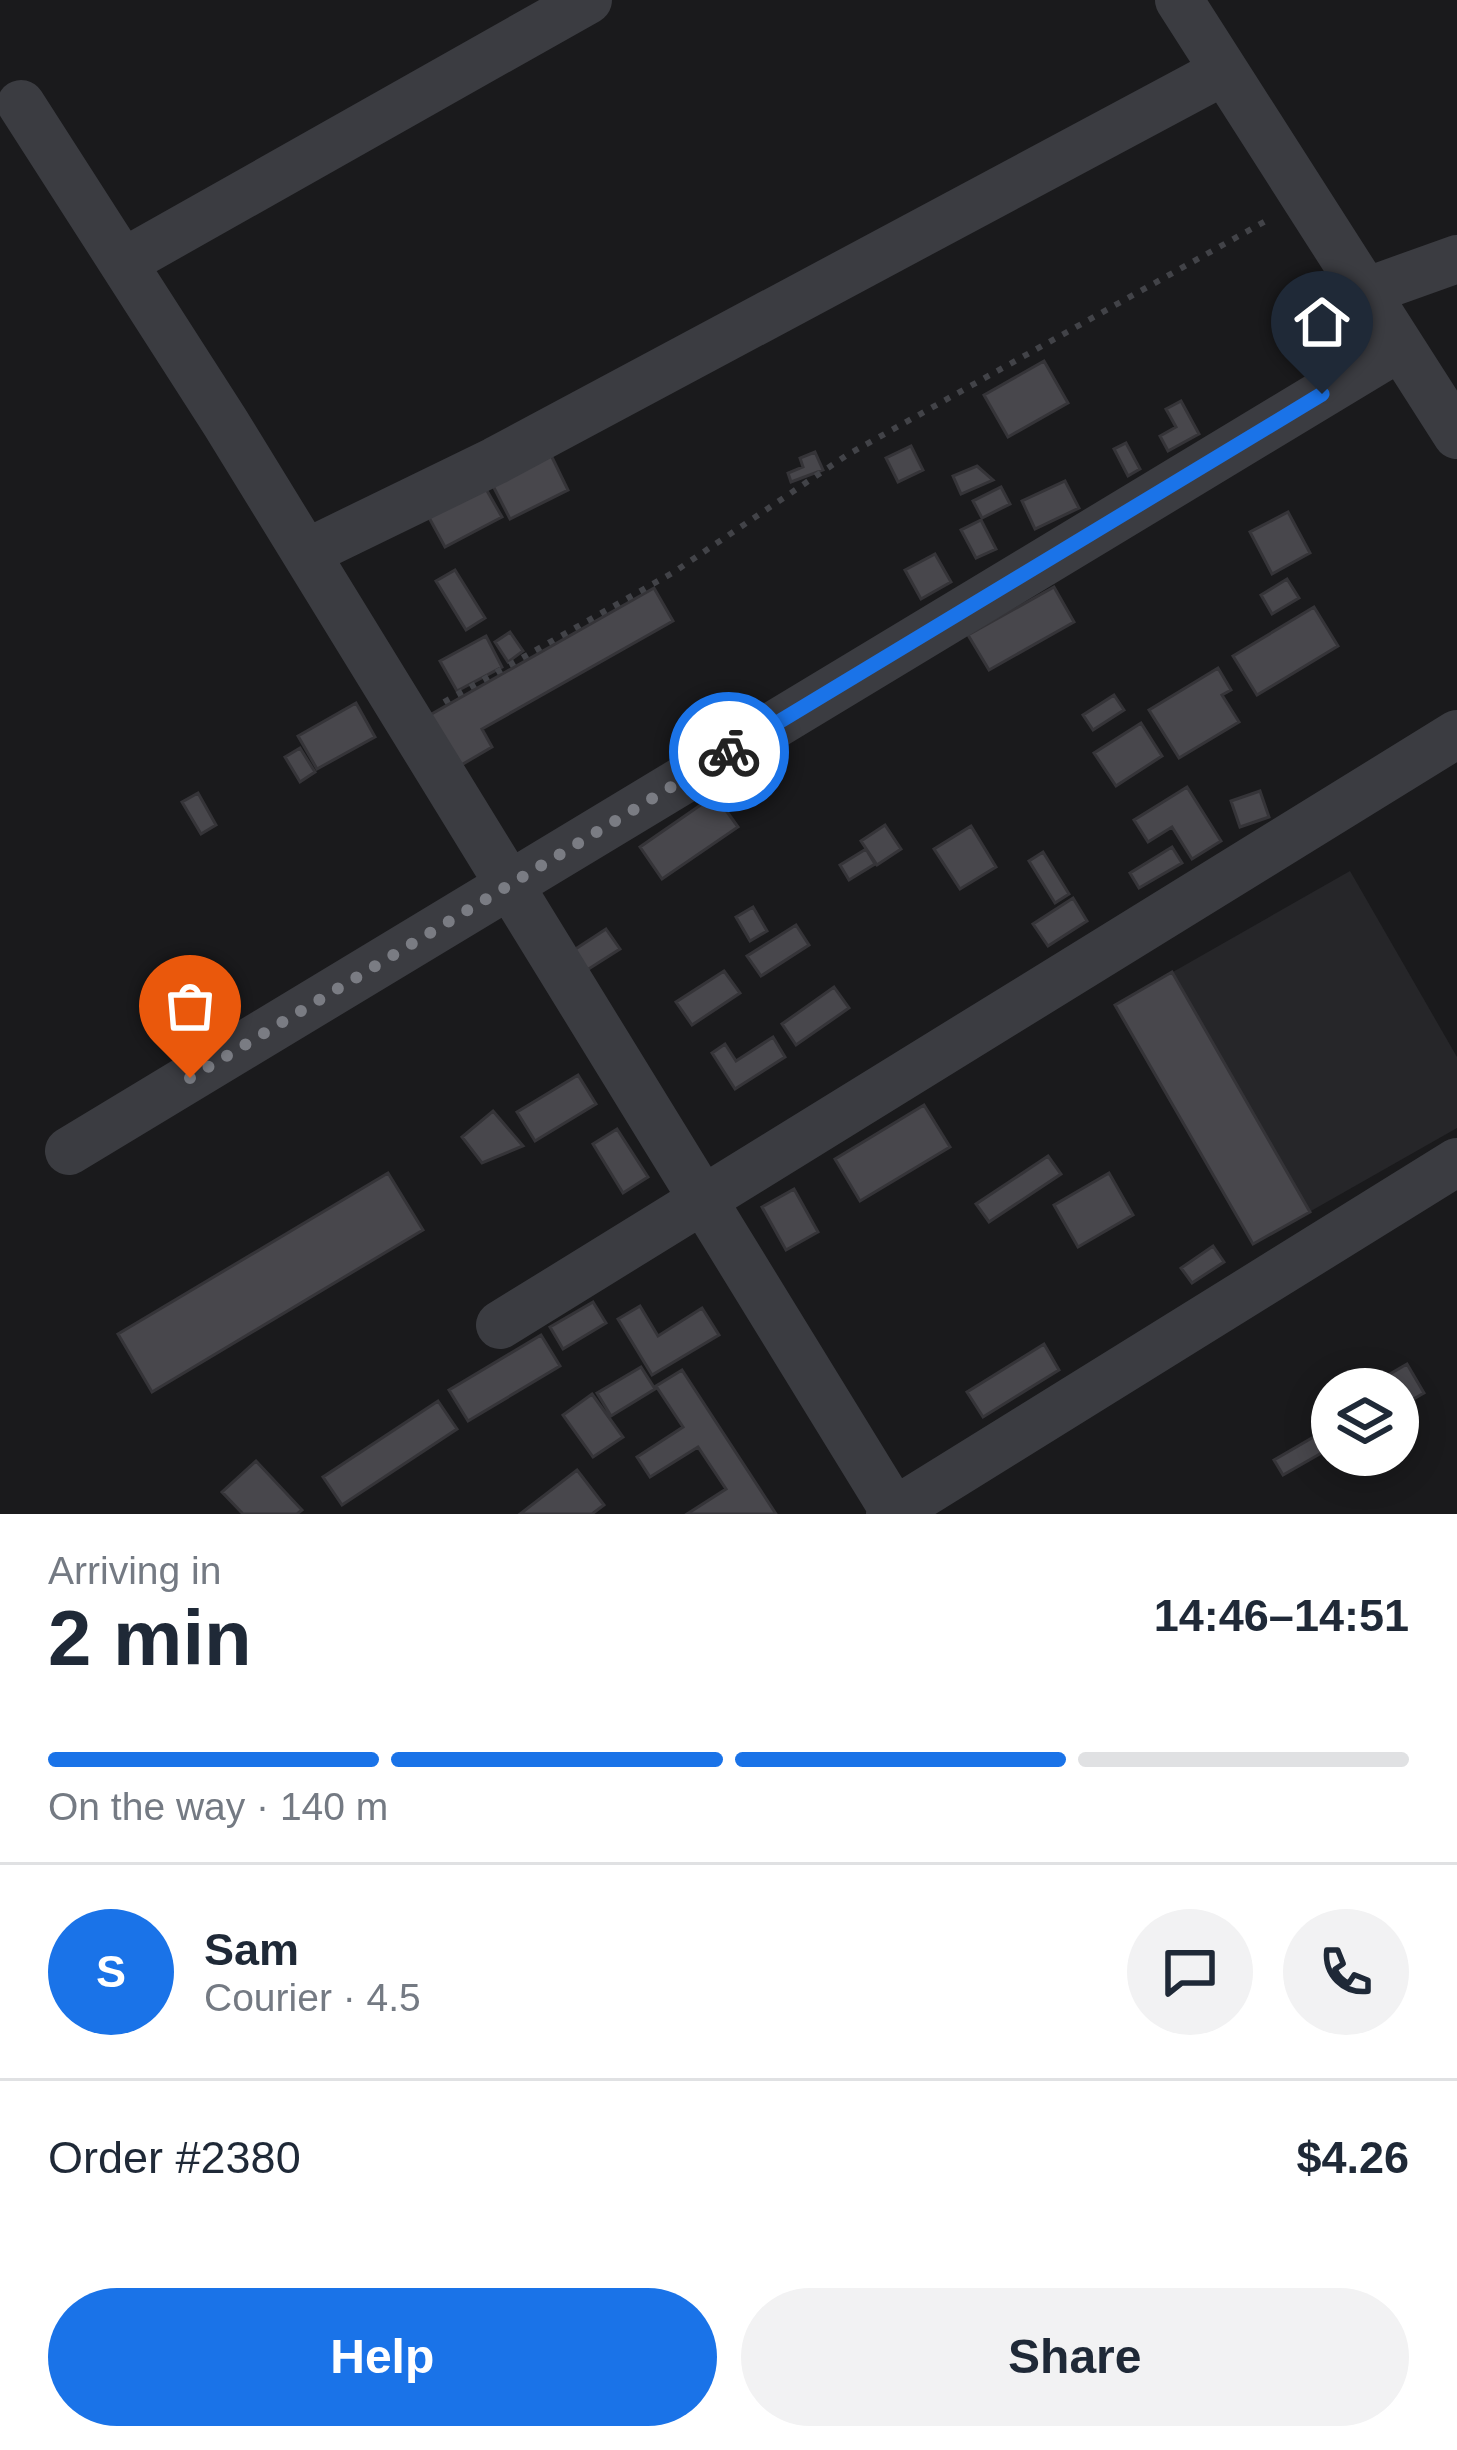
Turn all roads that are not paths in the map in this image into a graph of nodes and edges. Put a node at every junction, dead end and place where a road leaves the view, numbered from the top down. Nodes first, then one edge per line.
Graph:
1 (587, 0) edge
2 (1192, 3) edge
3 (1224, 71) junction
4 (21, 104) dead end
5 (1457, 259) edge
6 (124, 262) junction
7 (1365, 292) junction
8 (1400, 347) junction
9 (1457, 435) edge
10 (306, 554) junction
11 (1457, 734) edge
12 (511, 886) junction
13 (69, 1151) dead end
14 (1457, 1162) edge
15 (703, 1200) junction
16 (500, 1325) dead end
17 (894, 1513) edge

1 - 6 street
2 - 3 street
3 - 7 street
3 - 10 street
4 - 6 street
5 - 7 street
6 - 10 street
7 - 8 street
8 - 9 street
8 - 12 street
10 - 12 street
11 - 15 street
12 - 13 street
12 - 15 street
14 - 17 street
15 - 16 street
15 - 17 street

